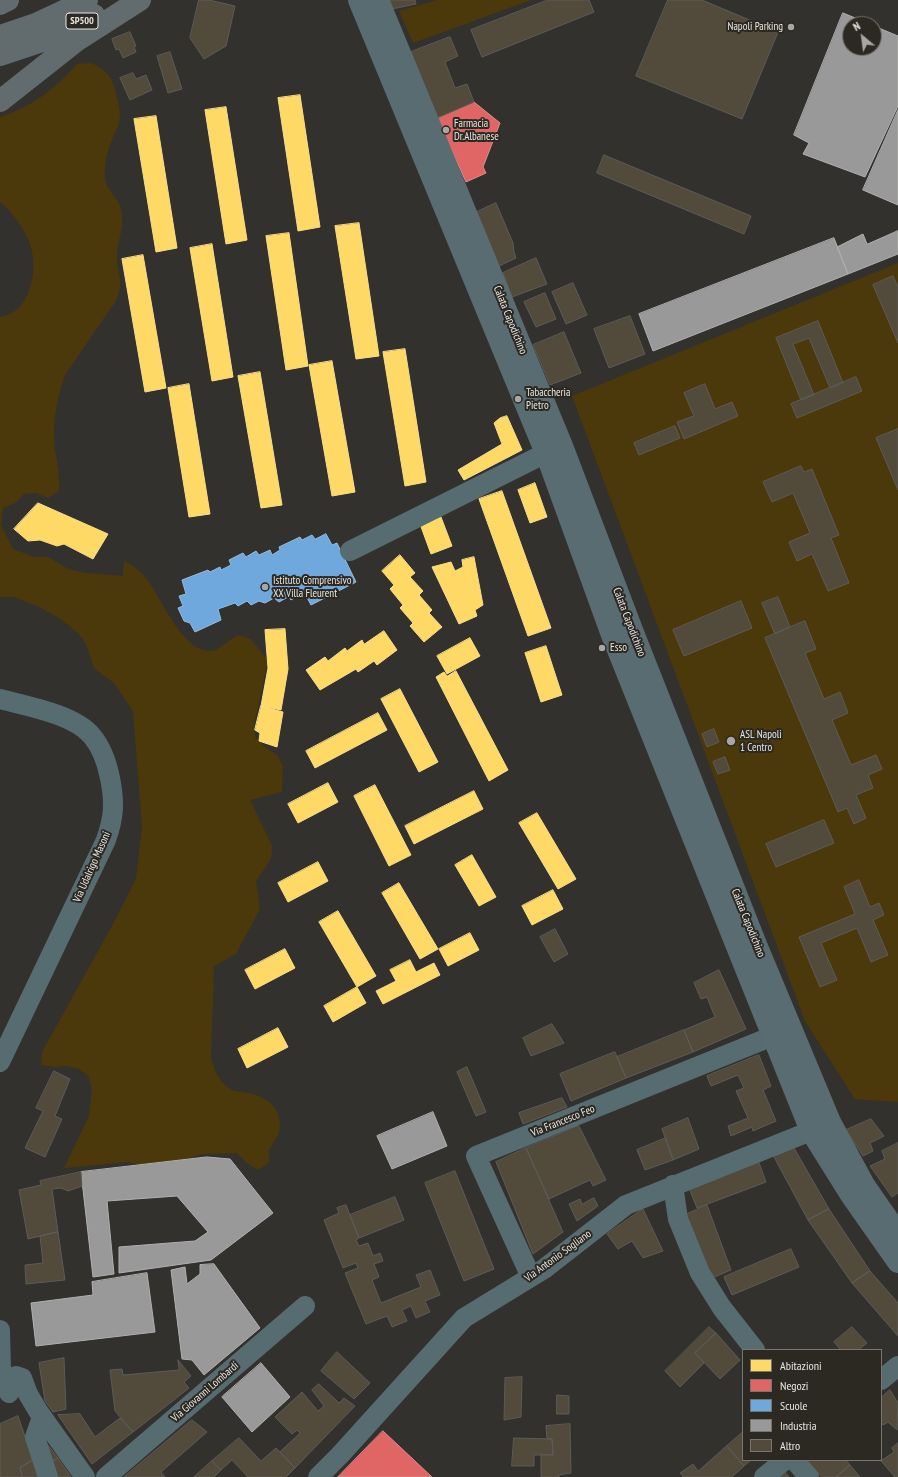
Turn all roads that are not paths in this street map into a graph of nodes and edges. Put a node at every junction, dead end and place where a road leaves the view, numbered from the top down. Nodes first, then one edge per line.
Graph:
1 (8, 0) edge
2 (87, 0) edge
3 (121, 0) edge
4 (140, 0) edge
5 (359, 0) edge
6 (378, 0) edge
7 (0, 4) edge
8 (0, 36) edge
9 (0, 55) edge
10 (0, 101) edge
11 (554, 450) junction
12 (350, 551) dead end
13 (0, 699) edge
14 (773, 1036) junction
15 (0, 1062) edge
16 (830, 1122) junction
17 (811, 1131) junction
18 (673, 1185) junction
19 (898, 1234) edge
20 (898, 1262) edge
21 (531, 1277) junction
22 (305, 1306) dead end
23 (1, 1337) edge
24 (754, 1349) edge
25 (12, 1388) edge
26 (40, 1414) junction
27 (784, 1461) edge
28 (795, 1461) edge
29 (48, 1477) edge
30 (85, 1477) edge
31 (106, 1477) edge
32 (318, 1477) edge
33 (764, 1477) edge
34 (809, 1477) edge

1 - 7 highway
2 - 8 highway, SP500
3 - 9 highway, SP500
4 - 10 highway
5 - 11 main road, Calata Capodichino
6 - 11 main road, Calata Capodichino
11 - 12 street
11 - 14 main road, Calata Capodichino
11 - 16 main road, Calata Capodichino
13 - 15 street, Via Udalrigo Masoni
14 - 17 main road, Calata Capodichino
14 - 21 street, Via Francesco Feo
16 - 17 main road, Via Antonio Sogliano
16 - 19 main road, Calata Capodichino
17 - 18 street, Via Antonio Sogliano
17 - 20 main road, Calata Capodichino
18 - 21 street, Via Antonio Sogliano
18 - 24 street
21 - 32 street, Via Antonio Sogliano
22 - 31 street, Via Giovanni Lombardi
23 - 25 street
25 - 26 street
26 - 29 street
26 - 30 street
27 - 33 street
28 - 34 street

